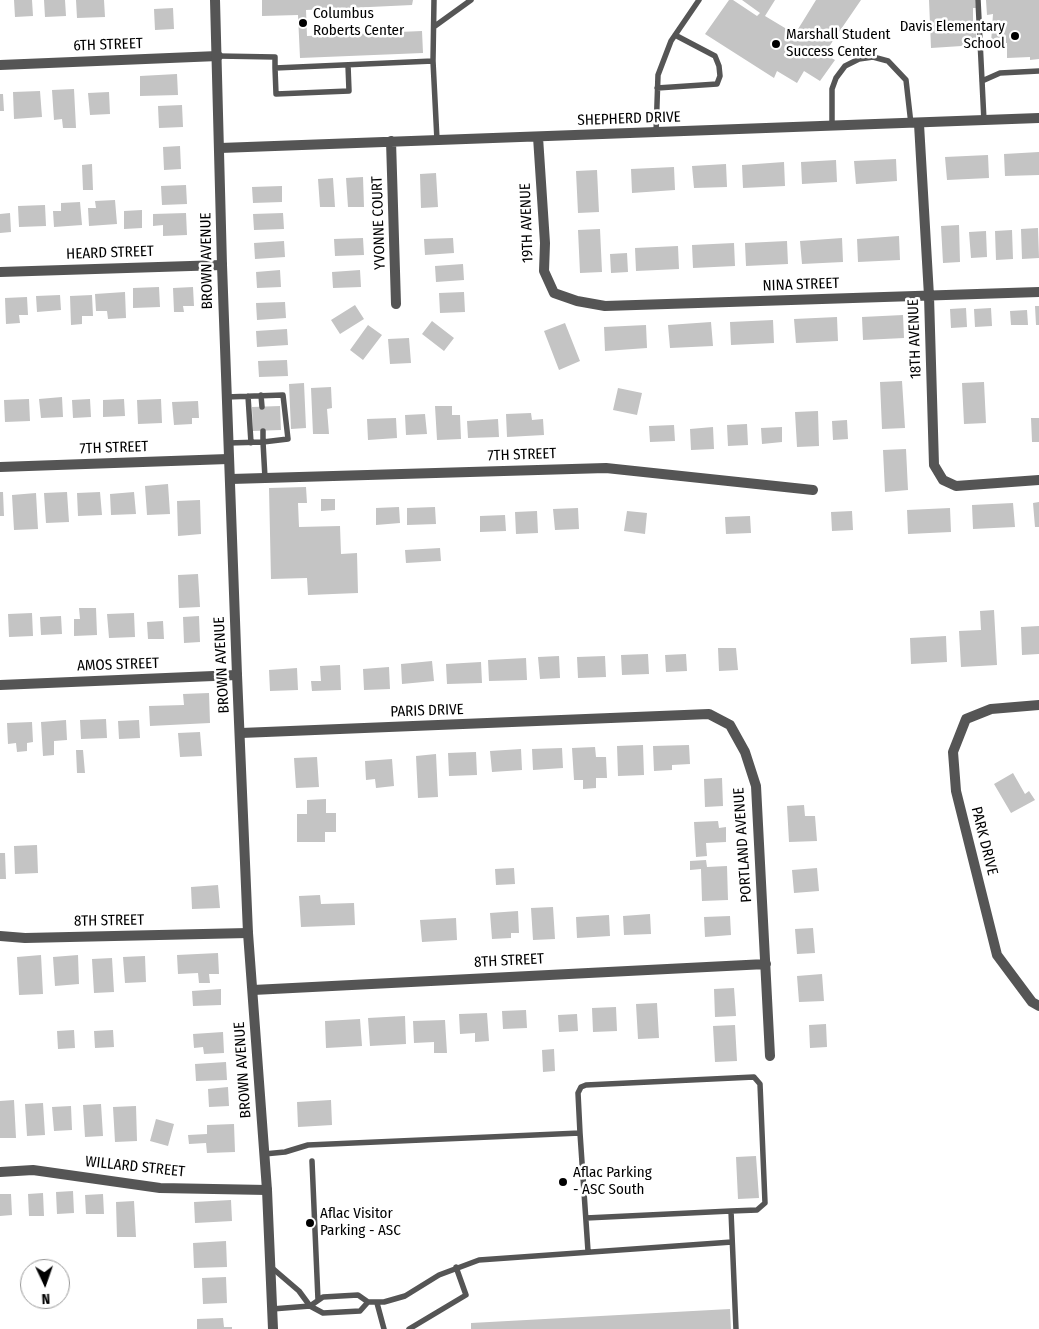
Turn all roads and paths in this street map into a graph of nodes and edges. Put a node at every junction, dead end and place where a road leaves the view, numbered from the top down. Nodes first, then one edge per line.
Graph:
1 (215, 0) edge
2 (434, 0) edge
3 (470, 0) edge
4 (699, 0) edge
5 (978, 0) edge
6 (435, 26) junction
7 (675, 35) junction
8 (218, 56) junction
9 (433, 61) junction
10 (0, 65) edge
11 (348, 65) junction
12 (275, 68) junction
13 (1039, 71) edge
14 (982, 81) junction
15 (657, 88) junction
16 (1039, 118) edge
17 (984, 121) junction
18 (915, 124) junction
19 (832, 127) junction
20 (656, 133) junction
21 (538, 137) junction
22 (437, 140) junction
23 (391, 141) junction
24 (220, 148) junction
25 (222, 265) junction
26 (0, 272) edge
27 (1039, 292) edge
28 (929, 296) junction
29 (565, 297) joint
30 (396, 304) dead end
31 (248, 396) junction
32 (261, 396) junction
33 (226, 397) junction
34 (262, 407) dead end
35 (263, 431) dead end
36 (263, 442) junction
37 (228, 443) junction
38 (251, 443) junction
39 (228, 459) junction
40 (0, 467) edge
41 (265, 478) junction
42 (230, 479) junction
43 (1039, 480) edge
44 (813, 490) dead end
45 (237, 675) junction
46 (0, 685) edge
47 (1039, 705) edge
48 (615, 719) joint
49 (241, 732) junction
50 (248, 933) junction
51 (0, 936) edge
52 (766, 964) junction
53 (253, 990) junction
54 (1039, 1006) edge
55 (770, 1056) dead end
56 (580, 1133) junction
57 (264, 1154) junction
58 (312, 1161) dead end
59 (0, 1172) edge
60 (267, 1190) junction
61 (731, 1211) junction
62 (586, 1218) junction
63 (732, 1242) junction
64 (588, 1251) junction
65 (270, 1266) junction
66 (456, 1267) junction
67 (318, 1300) junction
68 (368, 1302) junction
69 (377, 1302) junction
70 (310, 1306) junction
71 (272, 1309) junction
72 (272, 1329) edge
73 (384, 1329) edge
74 (409, 1329) edge
75 (736, 1329) edge

1 - 8 street, BROWN AVENUE
2 - 6 lane
3 - 6 lane
4 - 7 lane
5 - 14 lane
6 - 9 lane
7 - 15 lane
7 - 15 lane
8 - 10 street, 6TH STREET
8 - 12 lane
8 - 24 street, BROWN AVENUE
9 - 11 lane
9 - 22 lane
11 - 12 lane
11 - 12 lane
13 - 14 lane
14 - 17 lane
15 - 20 lane
16 - 17 street, SHEPHERD DRIVE
17 - 18 street, SHEPHERD DRIVE
18 - 19 street, SHEPHERD DRIVE
18 - 19 lane
18 - 28 street, 18TH AVENUE
19 - 20 street, SHEPHERD DRIVE
20 - 21 street, SHEPHERD DRIVE
21 - 22 street, SHEPHERD DRIVE
21 - 29 street, 19TH AVENUE
22 - 23 street, SHEPHERD DRIVE
23 - 24 street, SHEPHERD DRIVE
23 - 30 street, YVONNE COURT
24 - 25 street, BROWN AVENUE
25 - 26 street, HEARD STREET
25 - 33 street, BROWN AVENUE
27 - 28 street, NINA STREET
28 - 29 street, NINA STREET
28 - 43 street, 18TH AVENUE
31 - 32 lane
31 - 33 lane
31 - 38 lane
32 - 34 lane
32 - 36 lane
33 - 37 street, BROWN AVENUE
35 - 36 lane
36 - 38 lane
36 - 41 lane
37 - 38 lane
37 - 39 street, BROWN AVENUE
39 - 40 street, 7TH STREET
39 - 42 street, BROWN AVENUE
41 - 42 street, 7TH STREET
41 - 44 street, 7TH STREET
42 - 45 street, BROWN AVENUE
45 - 46 street, AMOS STREET
45 - 49 street, BROWN AVENUE
47 - 54 street, PARK DRIVE
48 - 49 street, PARIS DRIVE
48 - 52 street, PORTLAND AVENUE
49 - 50 street, BROWN AVENUE
50 - 51 street, 8TH STREET
50 - 53 street, BROWN AVENUE
52 - 53 street, 8TH STREET
52 - 55 street, PORTLAND AVENUE
53 - 57 street, BROWN AVENUE
56 - 57 lane
56 - 61 lane
56 - 62 lane
57 - 60 street, BROWN AVENUE
58 - 67 lane
59 - 60 street, WILLARD STREET
60 - 65 street, BROWN AVENUE
61 - 62 lane
61 - 63 lane
62 - 64 lane
63 - 64 lane
63 - 75 lane
64 - 66 lane
65 - 70 lane
65 - 71 street, BROWN AVENUE
66 - 69 lane
66 - 74 lane
67 - 68 lane
67 - 70 lane
68 - 69 lane
68 - 70 lane
69 - 73 lane
70 - 71 lane
71 - 72 street, BROWN AVENUE

